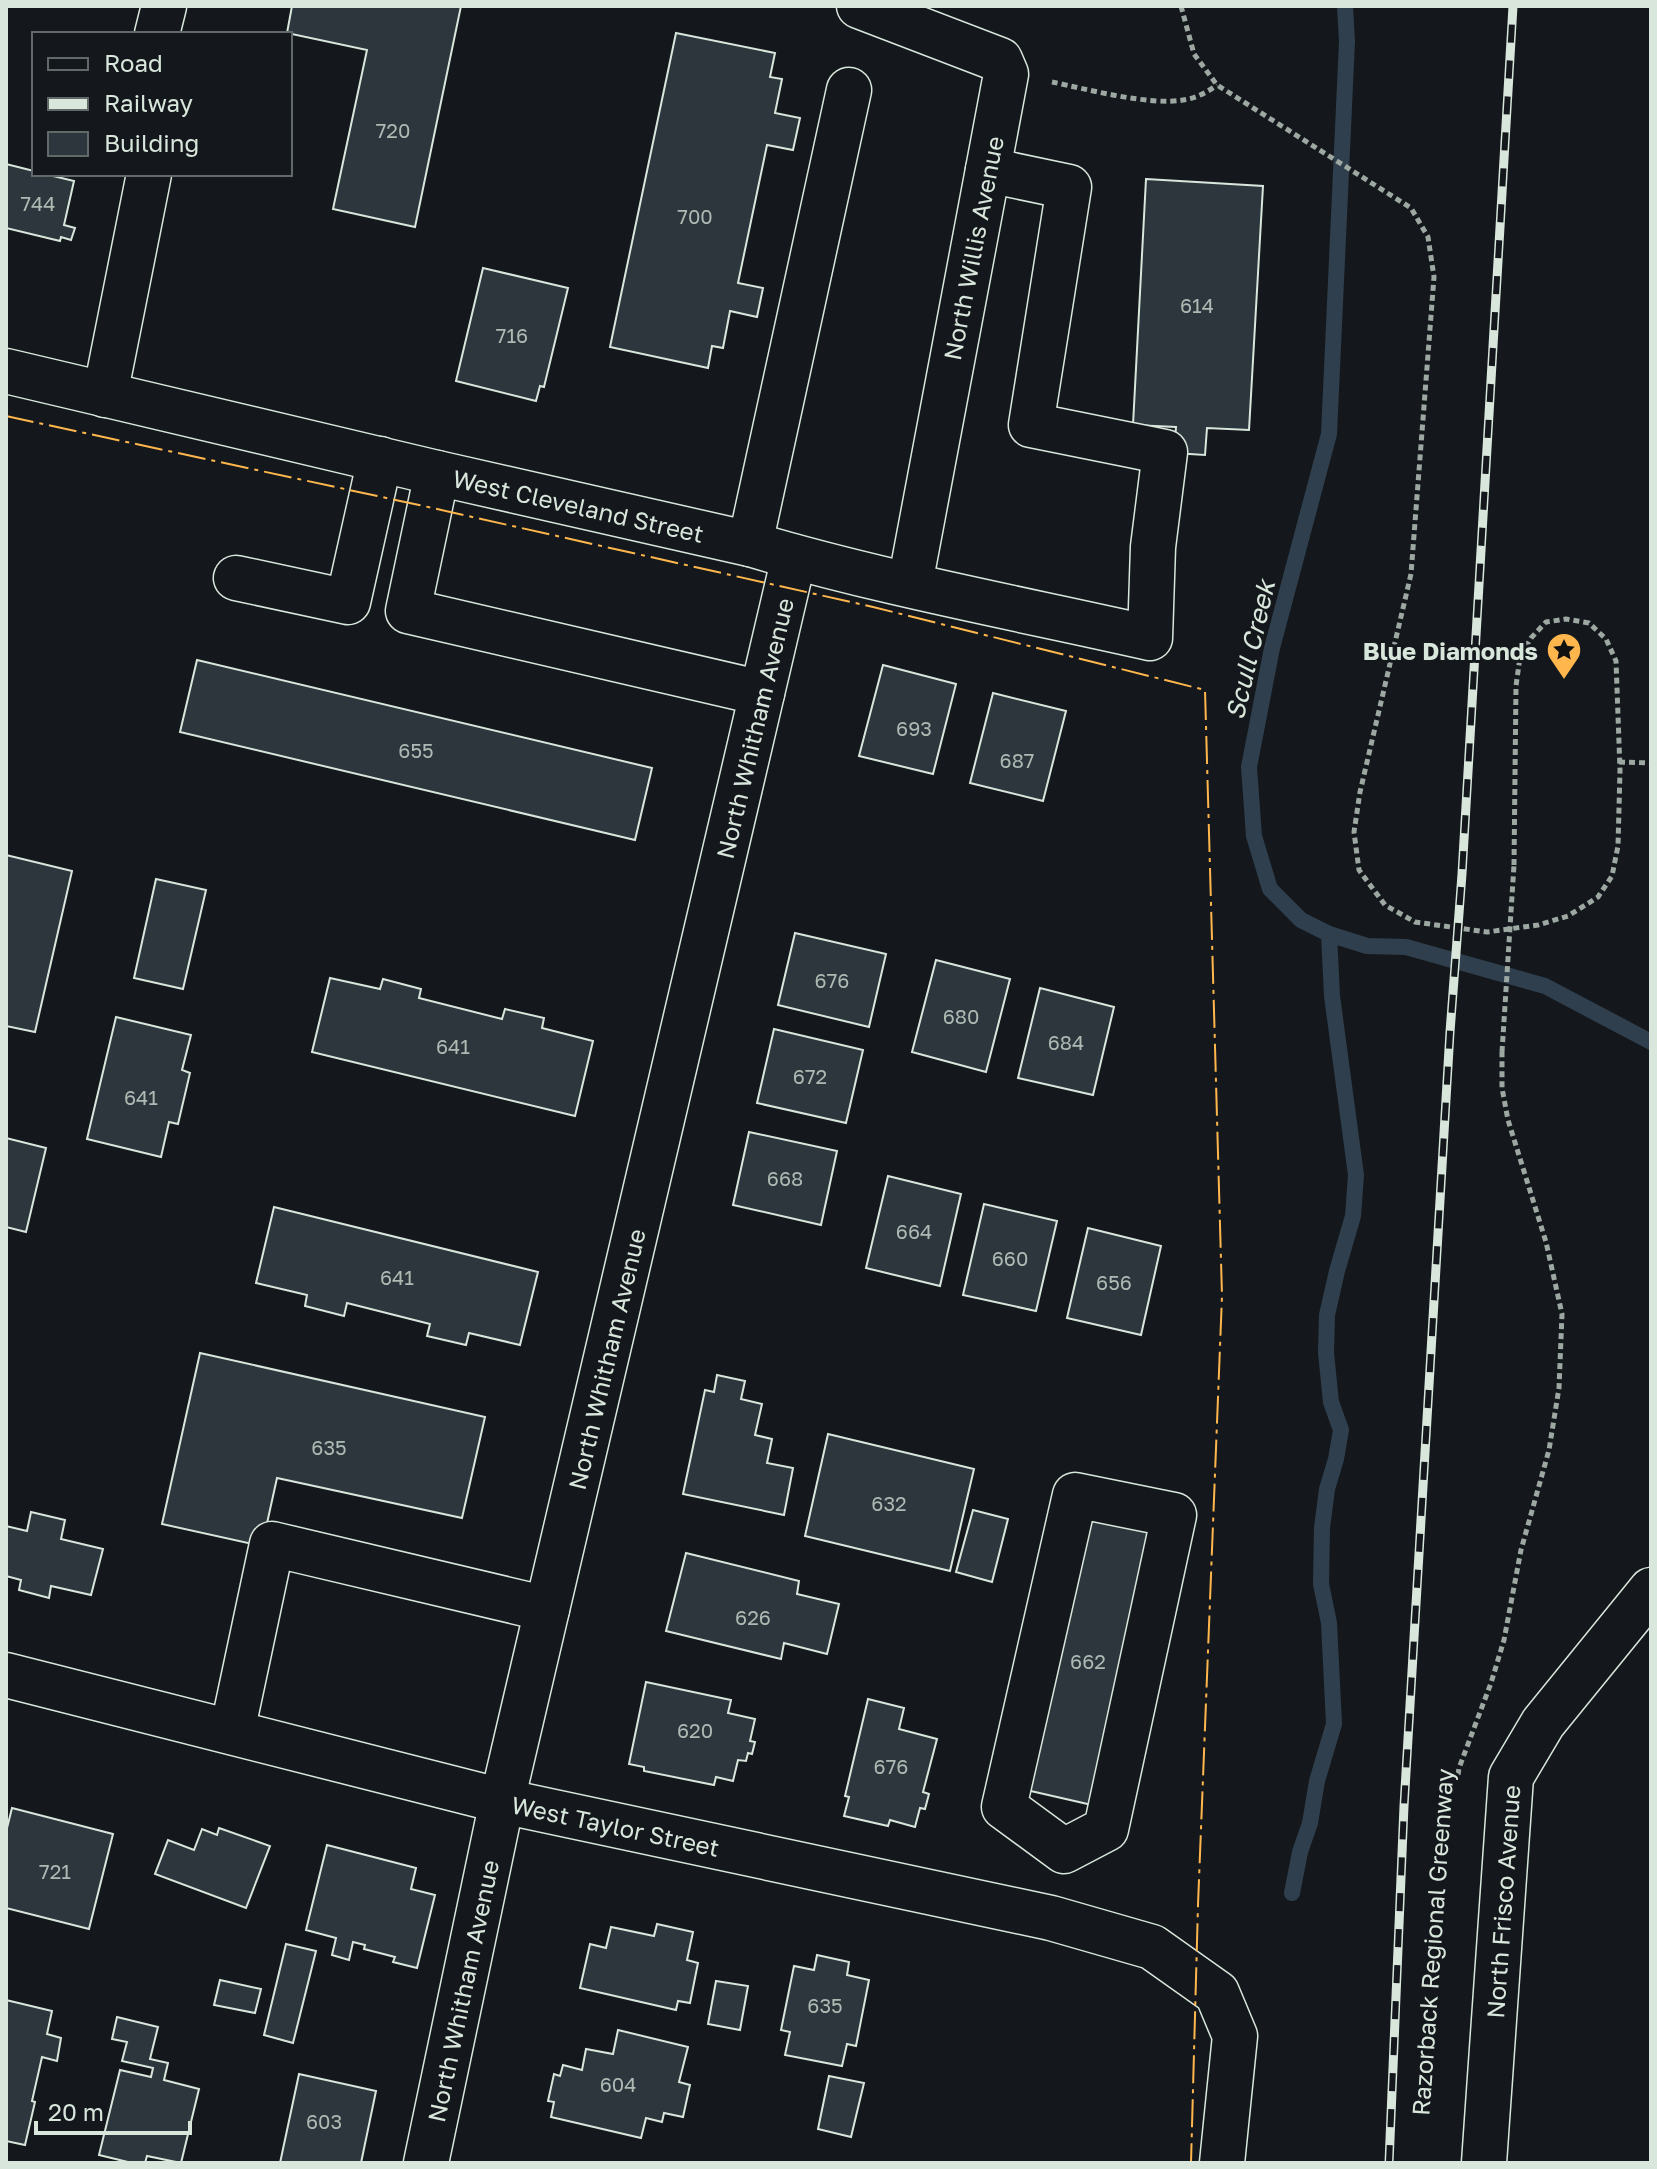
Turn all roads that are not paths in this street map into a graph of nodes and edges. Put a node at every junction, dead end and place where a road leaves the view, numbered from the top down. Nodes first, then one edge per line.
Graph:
1 (164, 6) edge
2 (859, 6) edge
3 (158, 32) edge
4 (849, 90) dead end
5 (988, 170) junction
6 (149, 176) edge
7 (6, 371) edge
8 (105, 395) junction
9 (380, 459) junction
10 (437, 473) junction
11 (750, 544) junction
12 (794, 557) junction
13 (236, 578) dead end
14 (910, 584) junction
15 (762, 693) junction
16 (1651, 1590) edge
17 (547, 1609) junction
18 (6, 1675) edge
19 (232, 1732) junction
20 (502, 1801) junction
21 (1064, 1851) junction
22 (1051, 1918) junction
23 (426, 2163) edge
24 (1222, 2163) edge
25 (1484, 2163) edge

1 - 3 street
2 - 5 street, North Willis Avenue
4 - 11 street
5 - 14 street, North Willis Avenue
5 - 14 street, West Cleveland Street
6 - 8 street
7 - 8 street, West Cleveland Street
8 - 9 street, West Cleveland Street
9 - 10 street, West Cleveland Street
9 - 13 street
10 - 11 street, West Cleveland Street
10 - 15 street
11 - 12 street, West Cleveland Street
12 - 14 street, West Cleveland Street
12 - 15 street, North Whitham Avenue
15 - 17 street, North Whitham Avenue
16 - 25 street, North Frisco Avenue
17 - 19 street
17 - 20 street, North Whitham Avenue
18 - 19 street, West Taylor Street
19 - 20 street, West Taylor Street
20 - 22 street, West Taylor Street
20 - 23 street, North Whitham Avenue
21 - 21 street
21 - 22 street
22 - 24 street, West Taylor Street

